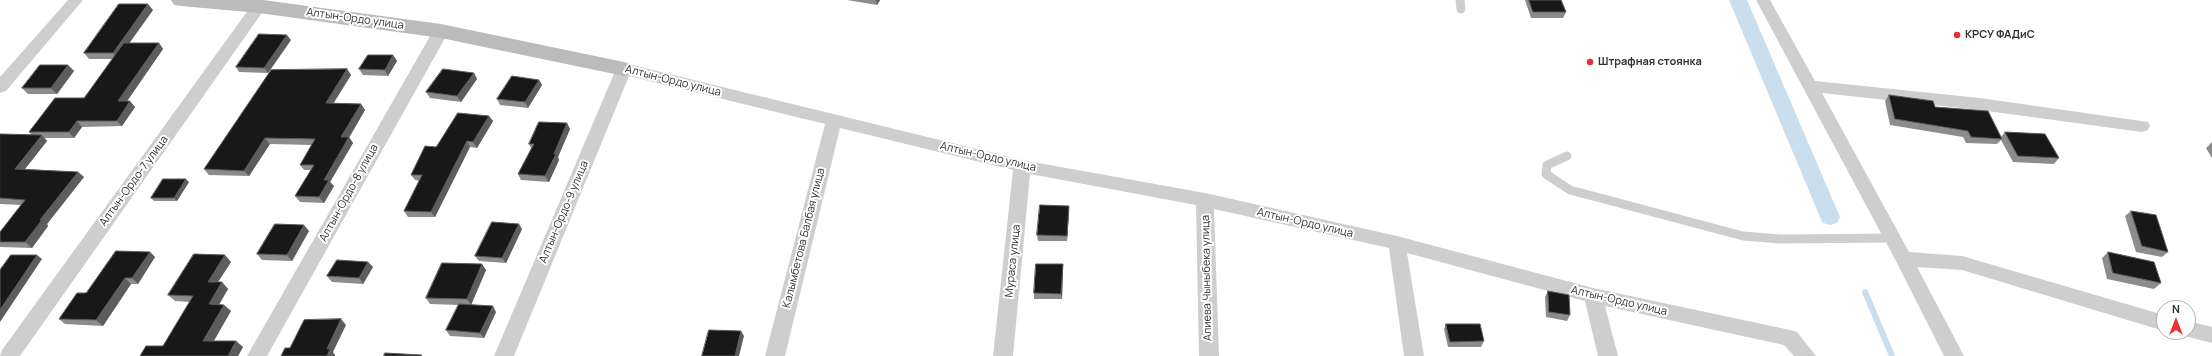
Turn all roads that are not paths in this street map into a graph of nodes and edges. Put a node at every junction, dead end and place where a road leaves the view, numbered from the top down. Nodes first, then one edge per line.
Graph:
1 (76, 0) edge
2 (181, 0) edge
3 (1460, 0) edge
4 (1763, 0) edge
5 (259, 6) junction
6 (1461, 9) dead end
7 (441, 31) junction
8 (624, 69) junction
9 (0, 86) edge
10 (1809, 86) junction
11 (834, 120) junction
12 (2142, 126) dead end
13 (1566, 156) dead end
14 (1022, 166) junction
15 (1206, 200) junction
16 (1893, 238) junction
17 (1397, 243) junction
18 (1904, 259) junction
19 (1593, 296) junction
20 (2156, 321) edge
21 (2196, 331) edge
22 (2212, 335) edge
23 (9, 356) edge
24 (257, 356) edge
25 (504, 356) edge
26 (775, 356) edge
27 (1003, 356) edge
28 (1209, 356) edge
29 (1414, 356) edge
30 (1608, 356) edge
31 (1806, 356) edge
32 (1954, 356) edge

1 - 9 street
2 - 5 street, Алтын-Ордо улица
3 - 6 lane
4 - 10 street
5 - 7 street, Алтын-Ордо улица
5 - 23 street, Алтын-Ордо-7 улица
7 - 8 street, Алтын-Ордо улица
7 - 24 street, Алтын-Ордо-8 улица
8 - 11 street, Алтын-Ордо улица
8 - 25 street, Алтын-Ордо-9 улица
10 - 12 street
10 - 16 street
11 - 14 street, Алтын-Ордо улица
11 - 26 street, Калымбетова Балбая улица
13 - 16 lane
14 - 15 street, Алтын-Ордо улица
14 - 27 street, Мураса улица
15 - 17 street, Алтын-Ордо улица
15 - 28 street, Алиева Чыныбека улица
16 - 18 street
17 - 19 street, Алтын-Ордо улица
17 - 29 street
18 - 20 street
18 - 32 street
19 - 30 street
19 - 31 street, Алтын-Ордо улица
21 - 22 street

